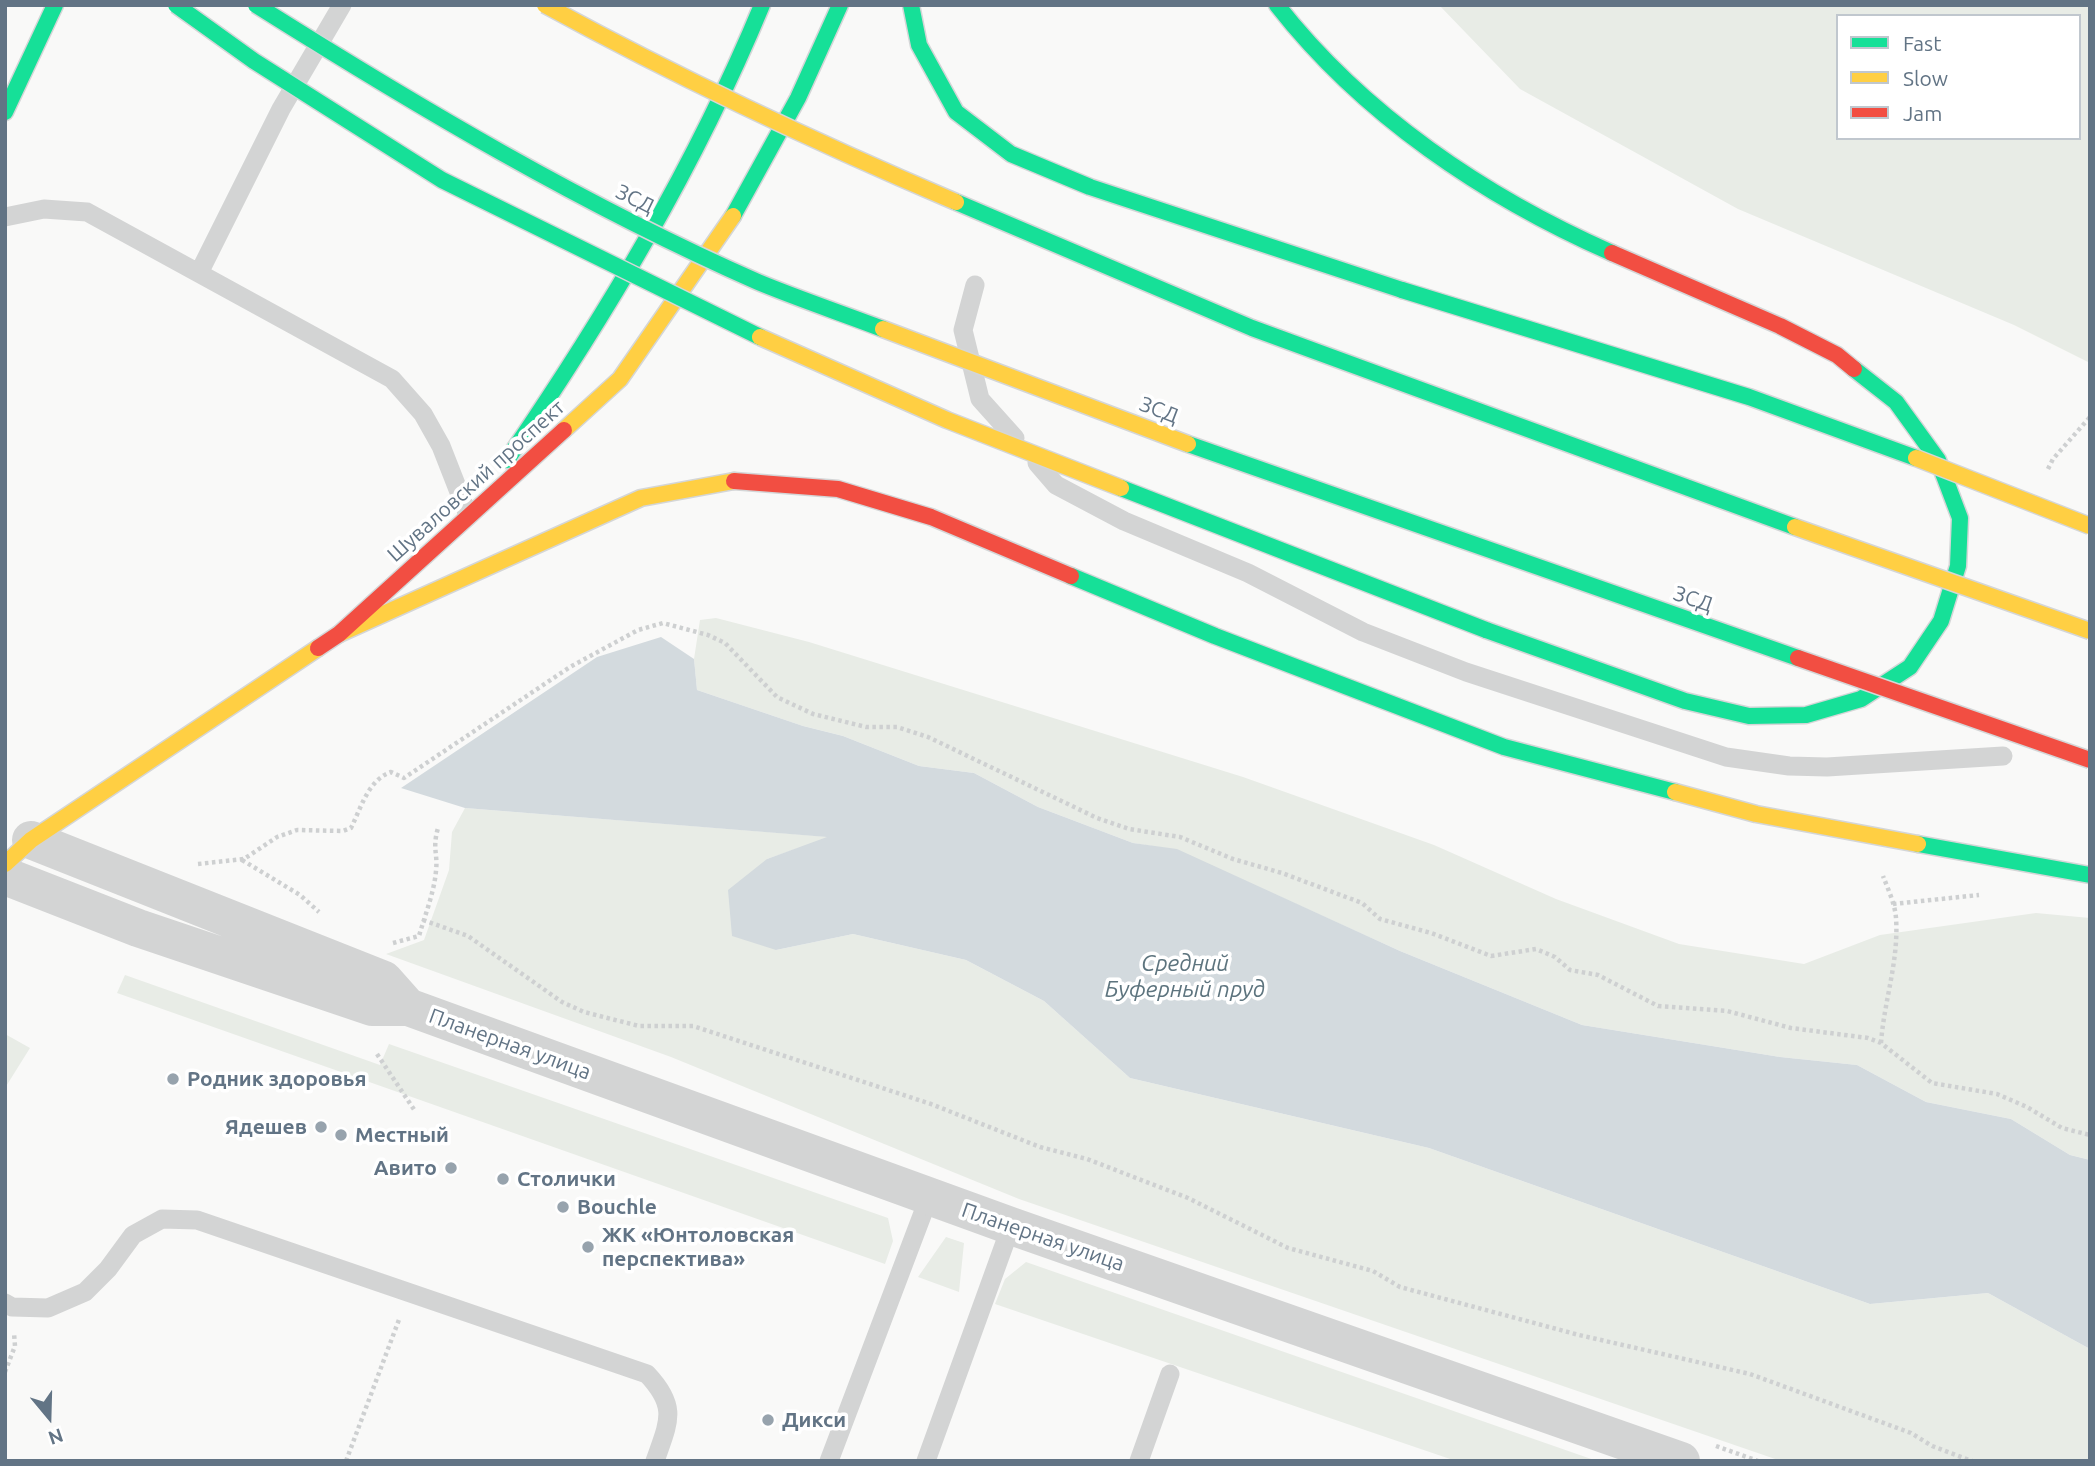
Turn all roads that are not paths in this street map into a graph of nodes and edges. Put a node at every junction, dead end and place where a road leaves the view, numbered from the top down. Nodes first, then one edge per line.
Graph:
1 (55, 5) edge
2 (176, 5) edge
3 (256, 5) edge
4 (342, 5) edge
5 (545, 5) edge
6 (762, 5) edge
7 (840, 5) edge
8 (911, 5) edge
9 (1277, 5) edge
10 (5, 112) edge
11 (5, 217) edge
12 (199, 274) junction
13 (975, 285) dead end
14 (468, 515) junction
15 (2090, 526) edge
16 (2090, 631) edge
17 (339, 634) junction
18 (2004, 756) dead end
19 (2090, 760) edge
20 (18, 846) edge
21 (5, 876) edge
22 (2090, 876) edge
23 (408, 1007) junction
24 (929, 1197) junction
25 (1011, 1227) junction
26 (9, 1305) edge
27 (1170, 1374) dead end
28 (655, 1461) edge
29 (829, 1461) edge
30 (926, 1461) edge
31 (1139, 1461) edge
32 (1681, 1461) edge

1 - 10 main road
2 - 9 main road, bridge
3 - 19 main road, ЗСД, bridge
4 - 12 lane
5 - 16 main road, bridge
6 - 14 main road
7 - 14 main road, Шуваловский проспект
8 - 15 main road, bridge
11 - 12 lane
12 - 14 lane
13 - 18 lane
14 - 17 main road, Шуваловский проспект
17 - 20 main road, Шуваловский проспект
17 - 22 main road
20 - 23 street, Планерная улица
21 - 23 street, Планерная улица
23 - 24 street, Планерная улица
24 - 25 street, Планерная улица
24 - 29 lane
25 - 30 lane
25 - 32 street, Планерная улица
26 - 28 lane
27 - 31 lane

